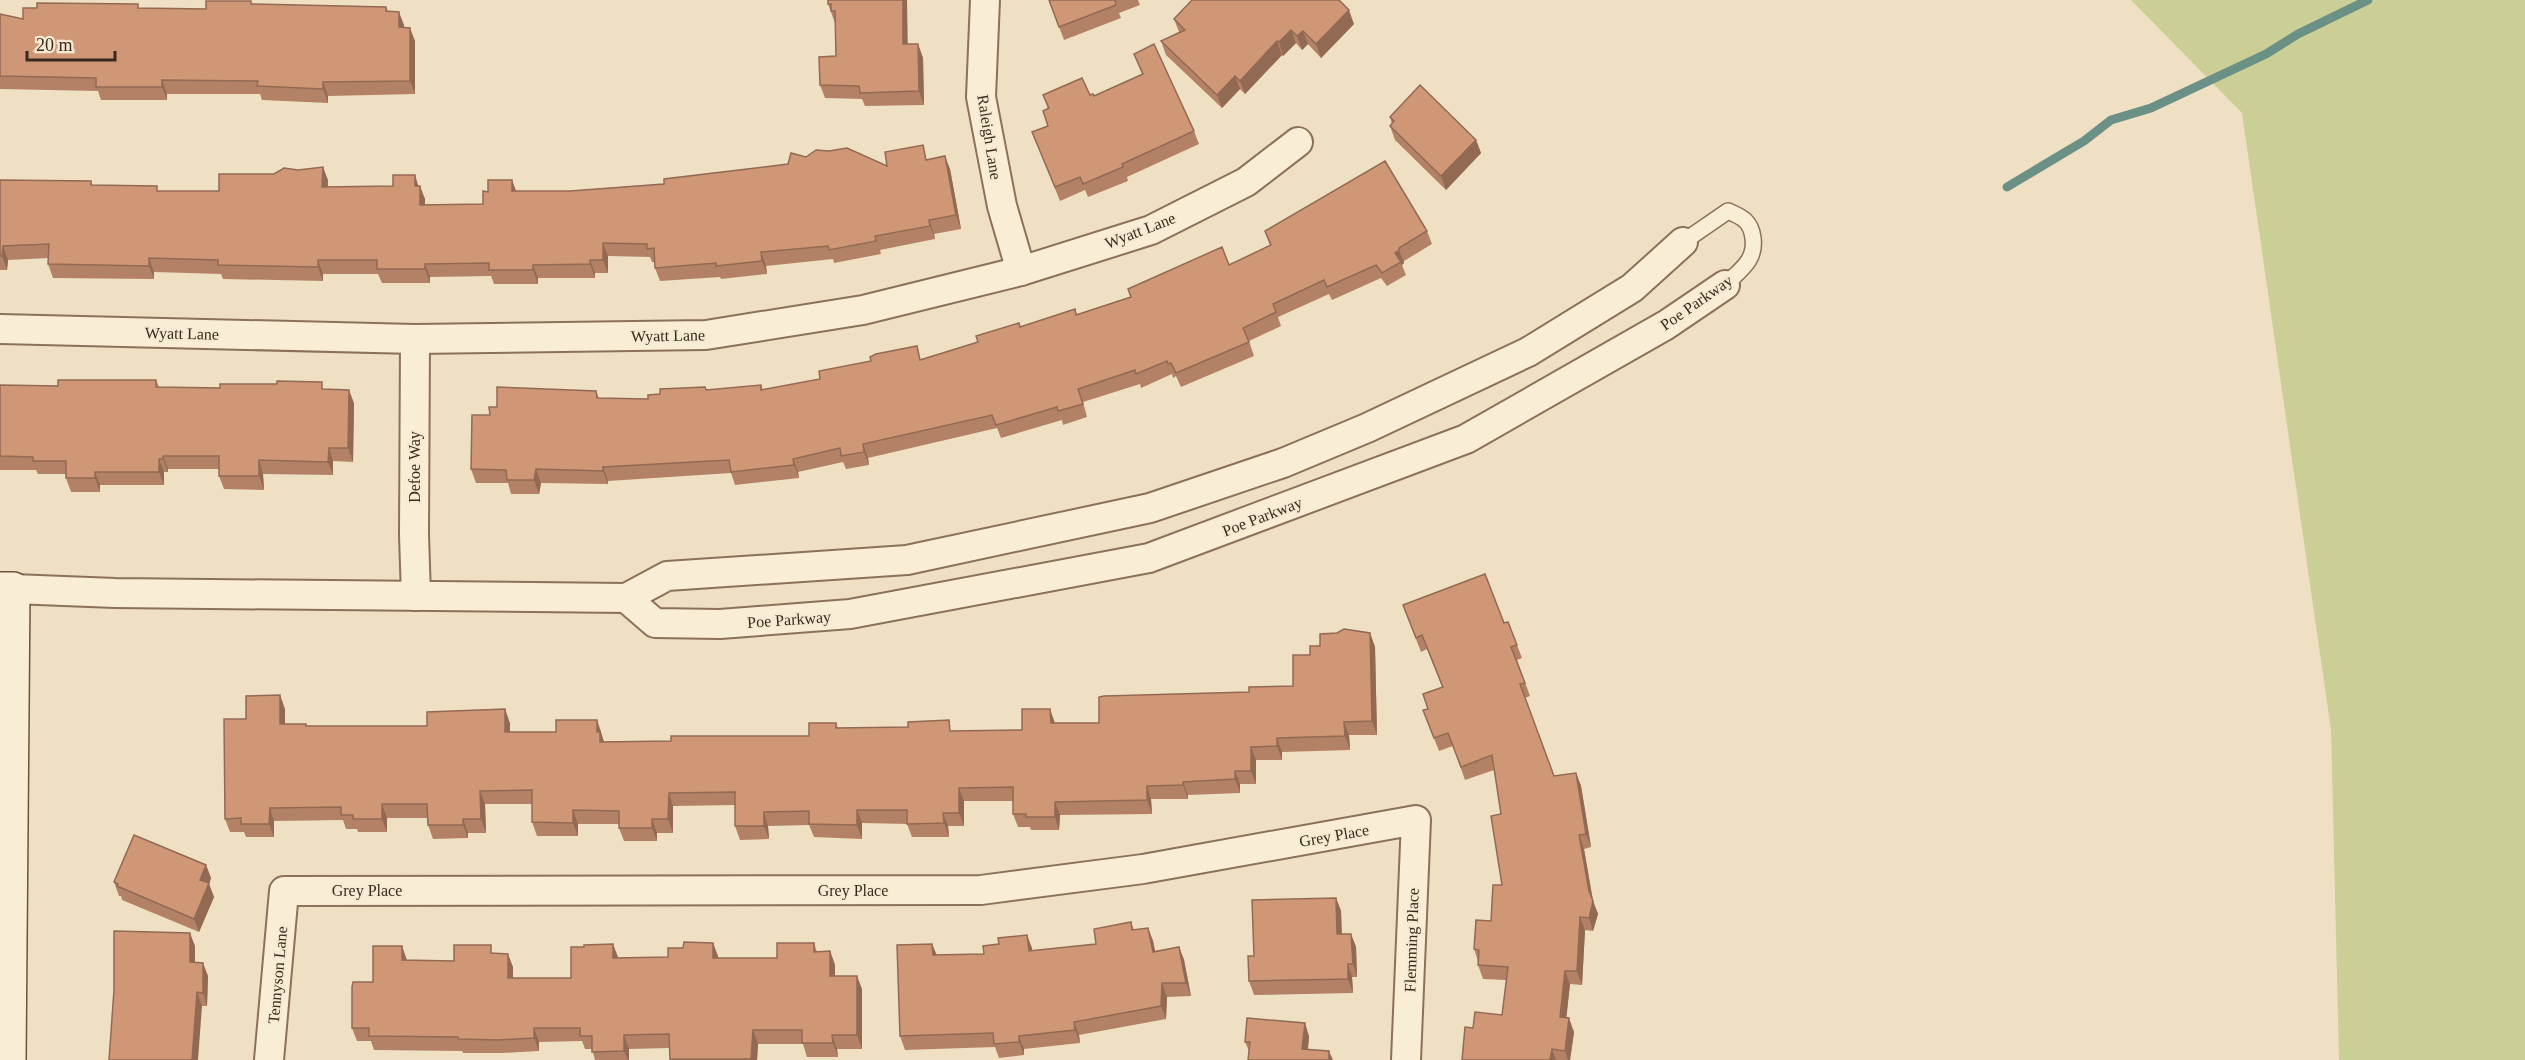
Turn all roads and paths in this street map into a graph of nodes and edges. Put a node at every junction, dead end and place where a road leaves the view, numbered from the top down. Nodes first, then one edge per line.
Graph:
1 (985, 0) edge
2 (1298, 142) dead end
3 (1683, 242) joint
4 (1021, 271) junction
5 (1725, 285) joint
6 (0, 329) edge
7 (415, 339) junction
8 (6, 589) edge
9 (416, 596) junction
10 (626, 598) junction
11 (1416, 820) joint
12 (284, 891) joint
13 (9, 1060) edge
14 (269, 1060) edge
15 (1406, 1060) edge

1 - 4 street, Raleigh Lane
2 - 4 street, Wyatt Lane
3 - 5 lane, Poe Parkway
3 - 10 street, Poe Parkway
4 - 7 street, Wyatt Lane
5 - 10 street, Poe Parkway
6 - 7 street, Wyatt Lane
7 - 9 street, Defoe Way
8 - 9 street
8 - 13 main road
9 - 10 street
11 - 12 street, Grey Place
11 - 15 street, Flemming Place
12 - 14 street, Tennyson Lane

